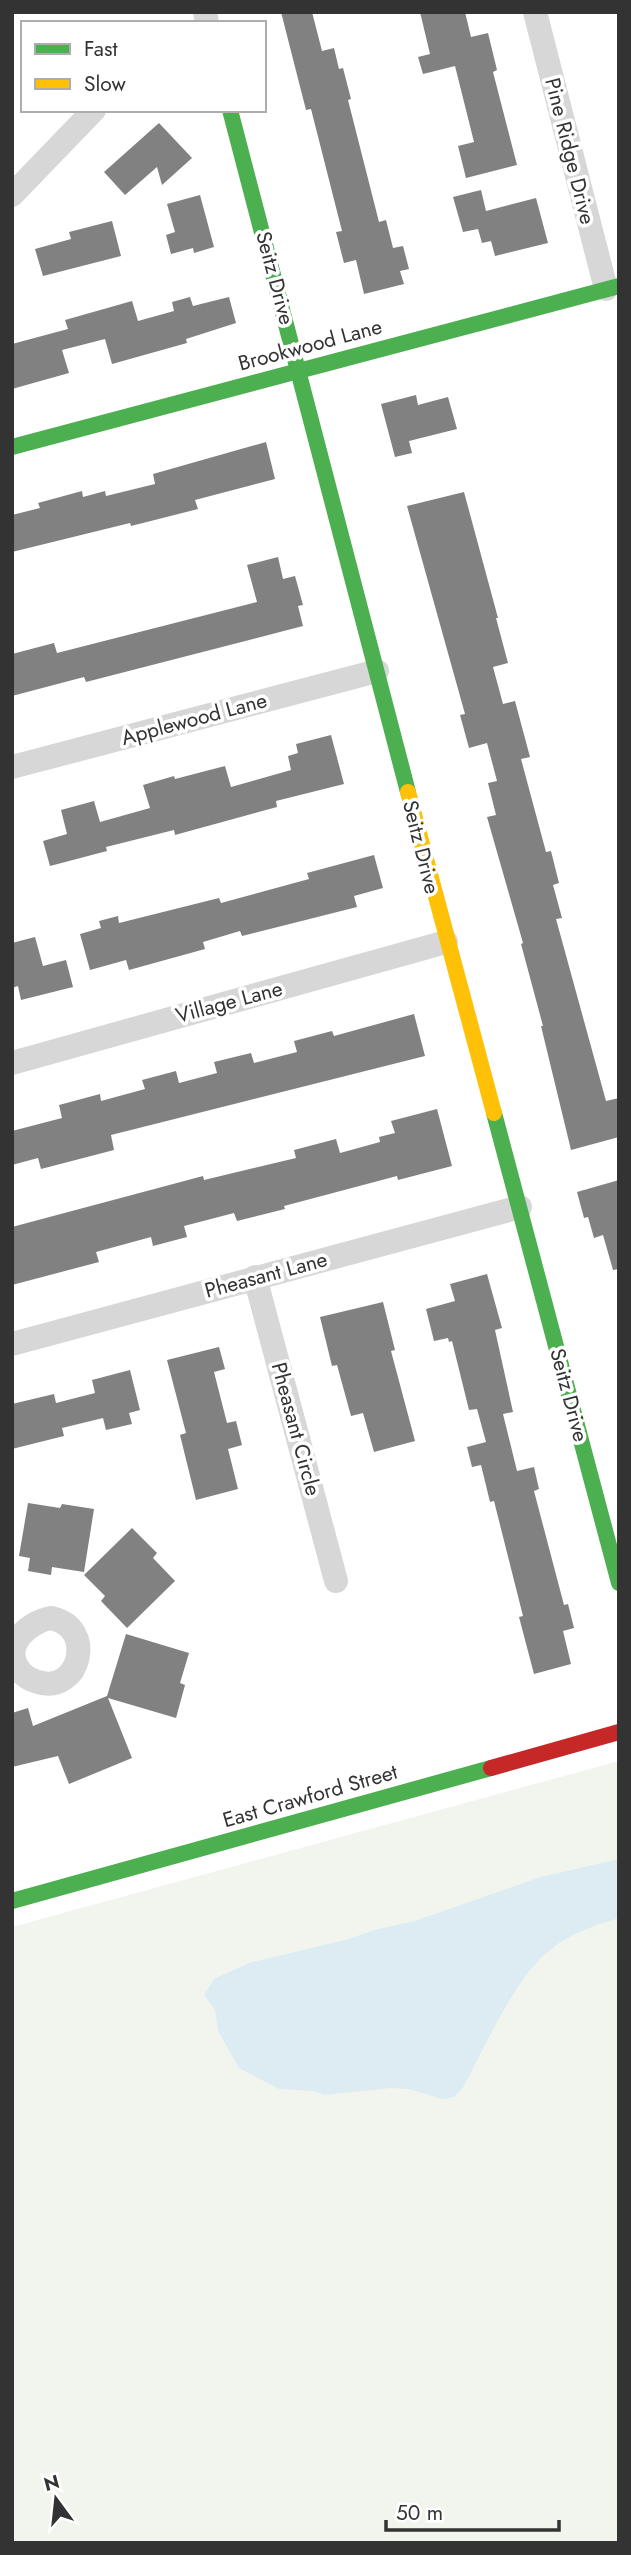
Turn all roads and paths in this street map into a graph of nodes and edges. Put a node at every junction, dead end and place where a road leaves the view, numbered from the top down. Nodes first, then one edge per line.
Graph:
1 (535, 12) edge
2 (92, 112) edge
3 (231, 112) edge
4 (12, 195) edge
5 (612, 288) edge
6 (299, 369) junction
7 (12, 447) edge
8 (377, 671) junction
9 (12, 767) edge
10 (446, 942) junction
11 (12, 1063) edge
12 (520, 1207) junction
13 (256, 1277) junction
14 (12, 1344) edge
15 (336, 1581) dead end
16 (619, 1583) edge
17 (619, 1732) edge
18 (12, 1901) edge

1 - 5 street, Pine Ridge Drive
2 - 4 street
3 - 6 street, Seitz Drive
5 - 6 street, Brookwood Lane
6 - 7 street, Brookwood Lane
6 - 8 street, Seitz Drive
8 - 9 street, Applewood Lane
8 - 10 street, Seitz Drive
10 - 11 street, Village Lane
10 - 12 street, Seitz Drive
12 - 13 street, Pheasant Lane
12 - 16 street, Seitz Drive
13 - 14 street, Pheasant Lane
13 - 15 street, Pheasant Circle
17 - 18 street, East Crawford Street

